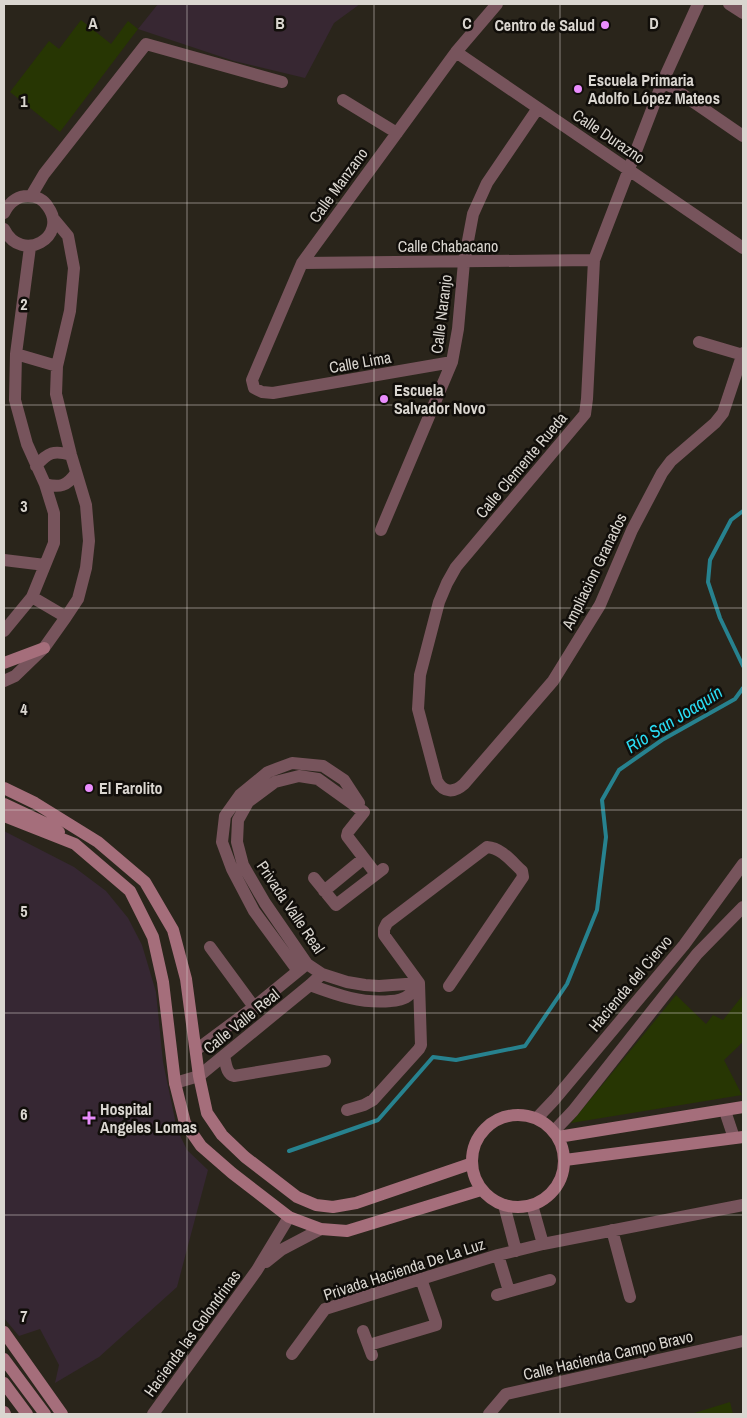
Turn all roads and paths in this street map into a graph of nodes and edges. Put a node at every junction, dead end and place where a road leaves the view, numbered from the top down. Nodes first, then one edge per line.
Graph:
1 (497, 4) edge
2 (698, 4) edge
3 (729, 4) edge
4 (743, 13) edge
5 (456, 52) junction
6 (663, 81) junction
7 (282, 82) dead end
8 (342, 100) dead end
9 (538, 108) junction
10 (397, 133) junction
11 (743, 136) edge
12 (628, 168) junction
13 (31, 196) junction
14 (4, 213) edge
15 (53, 218) junction
16 (4, 229) edge
17 (30, 246) junction
18 (743, 248) edge
19 (594, 260) junction
20 (302, 262) junction
21 (464, 262) junction
22 (699, 342) dead end
23 (16, 354) junction
24 (743, 354) edge
25 (452, 362) junction
26 (57, 366) junction
27 (273, 393) joint
28 (71, 455) junction
29 (36, 466) junction
30 (76, 473) junction
31 (45, 484) junction
32 (381, 530) dead end
33 (4, 560) edge
34 (45, 565) junction
35 (32, 597) junction
36 (66, 618) junction
37 (4, 631) edge
38 (44, 648) junction
39 (6, 662) edge
40 (4, 682) edge
41 (4, 788) edge
42 (452, 791) joint
43 (4, 804) edge
44 (4, 816) edge
45 (75, 844) junction
46 (363, 859) junction
47 (743, 866) edge
48 (314, 878) dead end
49 (324, 891) junction
50 (743, 907) edge
51 (210, 947) dead end
52 (302, 967) junction
53 (322, 974) junction
54 (419, 983) junction
55 (310, 985) junction
56 (449, 986) dead end
57 (254, 1007) junction
58 (196, 1050) junction
59 (224, 1056) junction
60 (325, 1061) dead end
61 (199, 1076) junction
62 (175, 1083) junction
63 (743, 1107) edge
64 (347, 1110) dead end
65 (725, 1111) junction
66 (536, 1118) junction
67 (556, 1134) junction
68 (739, 1138) edge
69 (565, 1160) junction
70 (470, 1164) junction
71 (482, 1190) junction
72 (532, 1205) junction
73 (743, 1205) edge
74 (504, 1206) junction
75 (289, 1217) junction
76 (321, 1229) junction
77 (612, 1230) junction
78 (543, 1244) junction
79 (516, 1251) junction
80 (498, 1255) junction
81 (257, 1270) junction
82 (421, 1280) junction
83 (550, 1280) dead end
84 (630, 1296) dead end
85 (363, 1331) dead end
86 (4, 1332) edge
87 (743, 1341) edge
88 (292, 1354) dead end
89 (4, 1360) edge
90 (4, 1383) edge
91 (27, 1414) edge
92 (45, 1414) edge
93 (62, 1414) edge
94 (153, 1414) edge
95 (489, 1414) edge

1 - 5 street, Calle Manzano
2 - 6 street, Calle Clemente Rueda
3 - 4 street
5 - 9 street, Calle Durazno
5 - 10 street, Calle Manzano
6 - 11 street
6 - 12 street, Calle Clemente Rueda
7 - 13 street
8 - 10 street
9 - 12 street, Calle Durazno
9 - 21 street, Calle Naranjo
10 - 20 street, Calle Manzano
12 - 18 street, Calle Durazno
12 - 19 street, Calle Clemente Rueda
13 - 14 street
13 - 15 street
15 - 17 street
15 - 26 street
16 - 17 street
17 - 23 street
19 - 21 street, Calle Chabacano
19 - 42 street, Calle Clemente Rueda
20 - 21 street, Calle Chabacano
20 - 27 street, Calle Manzano
21 - 25 street, Calle Naranjo
22 - 24 street
23 - 26 street
23 - 29 street
24 - 42 street, Ampliacion Granados
25 - 27 street, Calle Lima
25 - 32 street, Calle Naranjo
26 - 28 street
28 - 29 street
28 - 30 street
29 - 31 street
30 - 31 street
30 - 36 street
31 - 34 street
33 - 34 street
34 - 35 street
35 - 36 street
35 - 37 street
36 - 38 street
38 - 39 main road
38 - 40 street
41 - 58 main road
43 - 45 main road
44 - 45 main road
45 - 62 main road
46 - 49 street
46 - 49 street
46 - 52 street, Privada Valle Real
47 - 66 street, Hacienda del Ciervo
48 - 49 street
50 - 67 street, Hacienda del Ciervo
51 - 57 street
52 - 53 street, Privada Valle Real
52 - 57 street, Calle Valle Real
53 - 54 street, Privada Valle Real
53 - 55 street, Calle Valle Real
54 - 55 street
54 - 56 street
54 - 64 street
55 - 59 street, Calle Valle Real
57 - 58 street, Calle Valle Real
58 - 61 main road
59 - 60 street
59 - 61 street, Calle Valle Real
61 - 62 street, Calle Valle Real
61 - 70 main road
62 - 75 main road
63 - 65 main road
65 - 67 main road
65 - 68 street
66 - 67 main road
66 - 70 main road
67 - 69 main road
68 - 69 main road
69 - 72 main road
70 - 71 main road
71 - 74 main road
71 - 76 main road
72 - 74 main road
72 - 78 street
73 - 77 street, Privada Hacienda De La Luz
74 - 79 street
75 - 76 main road
75 - 81 street, Hacienda las Golondrinas
76 - 81 street, Hacienda las Golondrinas
77 - 78 street, Privada Hacienda De La Luz
77 - 84 street
78 - 79 street, Privada Hacienda De La Luz
79 - 80 street, Privada Hacienda De La Luz
80 - 82 street, Privada Hacienda De La Luz
80 - 83 street
81 - 94 street, Hacienda las Golondrinas
82 - 85 street
82 - 88 street, Privada Hacienda De La Luz
86 - 93 main road
87 - 95 street, Calle Hacienda Campo Bravo
89 - 92 main road
90 - 91 main road

